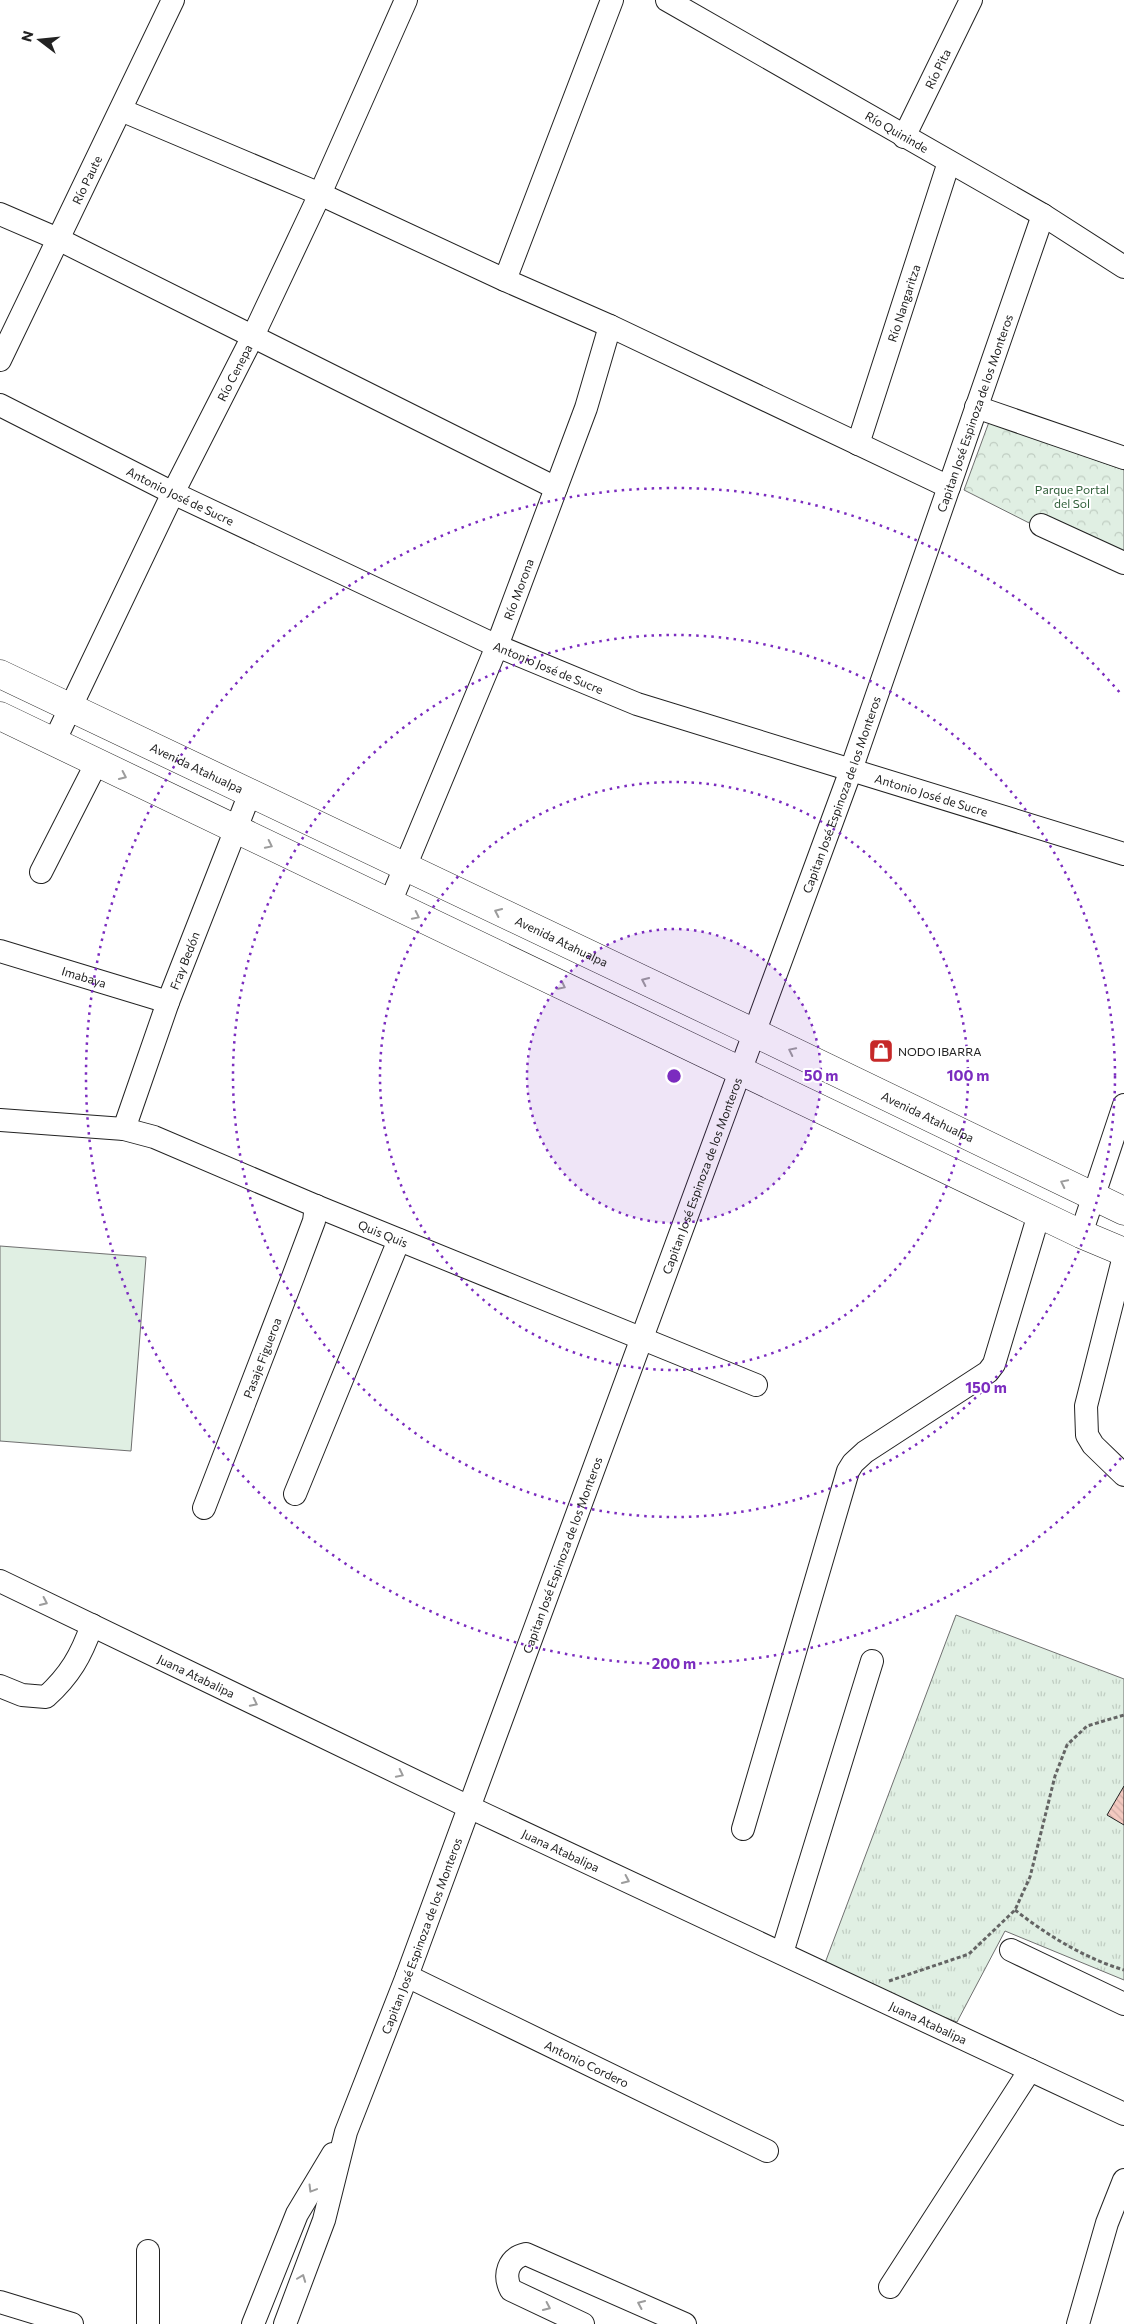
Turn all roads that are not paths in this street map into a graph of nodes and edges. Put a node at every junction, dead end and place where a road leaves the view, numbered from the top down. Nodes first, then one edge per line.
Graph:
1 (173, 0) edge
2 (406, 0) edge
3 (612, 0) edge
4 (667, 0) edge
5 (968, 1) edge
6 (120, 110) junction
7 (904, 137) junction
8 (949, 162) junction
9 (320, 194) junction
10 (0, 214) edge
11 (1043, 215) junction
12 (58, 239) junction
13 (1124, 267) edge
14 (505, 280) junction
15 (610, 326) junction
16 (253, 336) junction
17 (0, 360) edge
18 (0, 406) edge
19 (976, 407) junction
20 (858, 444) junction
21 (1124, 458) edge
22 (948, 487) junction
23 (556, 488) junction
24 (173, 493) junction
25 (1041, 525) dead end
26 (1124, 563) edge
27 (497, 646) junction
28 (0, 674) edge
29 (71, 708) junction
30 (0, 716) edge
31 (54, 742) junction
32 (96, 764) junction
33 (851, 770) junction
34 (250, 793) junction
35 (236, 830) junction
36 (1124, 854) edge
37 (404, 867) junction
38 (41, 872) dead end
39 (390, 903) junction
40 (0, 951) edge
41 (168, 1002) junction
42 (755, 1033) junction
43 (740, 1072) junction
44 (1124, 1105) edge
45 (0, 1120) edge
46 (124, 1129) junction
47 (1094, 1197) junction
48 (316, 1206) junction
49 (1124, 1211) edge
50 (1039, 1214) junction
51 (1081, 1234) junction
52 (399, 1240) junction
53 (1124, 1254) edge
54 (643, 1338) junction
55 (756, 1385) dead end
56 (1124, 1476) edge
57 (295, 1494) dead end
58 (204, 1508) dead end
59 (0, 1581) edge
60 (92, 1625) junction
61 (872, 1661) dead end
62 (0, 1686) edge
63 (469, 1807) junction
64 (743, 1829) dead end
65 (1011, 1950) dead end
66 (782, 1953) junction
67 (407, 1976) junction
68 (1124, 2004) edge
69 (1030, 2070) junction
70 (1124, 2114) edge
71 (346, 2132) junction
72 (767, 2151) dead end
73 (1124, 2180) edge
74 (148, 2251) dead end
75 (890, 2287) dead end
76 (0, 2302) edge
77 (574, 2322) edge
78 (72, 2324) edge
79 (148, 2324) edge
80 (253, 2324) edge
81 (285, 2324) edge
82 (685, 2324) edge
83 (1078, 2324) edge

1 - 6 street, Río Paute
2 - 9 street, Río Cenepa
3 - 14 street
4 - 7 street, Río Quininde
5 - 7 street, Río Pita
6 - 9 street
6 - 12 street, Río Paute
7 - 8 street, Río Quininde
8 - 11 street, Río Quininde
8 - 20 street, Río Nangaritza
9 - 14 street
9 - 16 street, Río Cenepa
10 - 12 street
11 - 13 street, Río Quininde
11 - 19 street, Capitan José Espinoza de los Monteros
12 - 16 street
12 - 17 street, Río Paute
14 - 15 street
15 - 20 street
15 - 23 street, Río Morona
16 - 23 street
16 - 24 street, Río Cenepa
18 - 24 street, Antonio José de Sucre
19 - 21 street
19 - 22 street, Capitan José Espinoza de los Monteros
20 - 22 street
22 - 33 street, Capitan José Espinoza de los Monteros
23 - 27 street, Río Morona
24 - 27 street, Antonio José de Sucre
24 - 29 street, Río Cenepa
25 - 26 street
27 - 33 street, Antonio José de Sucre
27 - 37 street, Río Morona
28 - 29 main road, Avenida Atahualpa
29 - 31 street, Río Cenepa
29 - 34 main road, Avenida Atahualpa
30 - 31 main road
31 - 32 main road
32 -> 35 main road
32 - 38 street
33 - 36 street, Antonio José de Sucre
33 - 42 street, Capitan José Espinoza de los Monteros
34 - 35 street, Fray Bedón
34 - 37 main road, Avenida Atahualpa
35 -> 39 main road
35 - 41 street, Fray Bedón
37 - 39 street, Río Morona
42 -> 37 main road, Avenida Atahualpa
39 -> 43 main road
40 - 41 street, Imabaya
41 - 46 street, Fray Bedón
42 - 43 street, Capitan José Espinoza de los Monteros
47 -> 42 main road, Avenida Atahualpa
43 - 50 main road
43 - 54 street, Capitan José Espinoza de los Monteros
44 - 47 street
45 - 46 street, Quis Quis
46 - 48 street, Quis Quis
47 - 49 main road, Avenida Atahualpa
47 - 51 street
48 - 52 street, Quis Quis
48 - 58 street, Pasaje Figueroa
50 - 51 main road
50 - 64 street
51 - 53 main road
52 - 54 street, Quis Quis
52 - 57 street
53 - 56 street
54 - 55 street, Quis Quis
54 - 63 street, Capitan José Espinoza de los Monteros
59 -> 60 street, Juana Atabalipa
60 - 62 street
60 -> 63 street, Juana Atabalipa
61 - 66 street
63 -> 66 street, Juana Atabalipa
63 - 67 street, Capitan José Espinoza de los Monteros
65 - 68 street
66 - 69 street, Juana Atabalipa
67 - 71 street, Capitan José Espinoza de los Monteros
67 - 72 street, Antonio Cordero
69 - 70 street, Juana Atabalipa
69 - 75 street
71 -> 80 street, Capitan José Espinoza de los Monteros
81 -> 71 street, Capitan José Espinoza de los Monteros
73 - 83 street
74 - 79 street
76 - 78 street
82 -> 77 street

